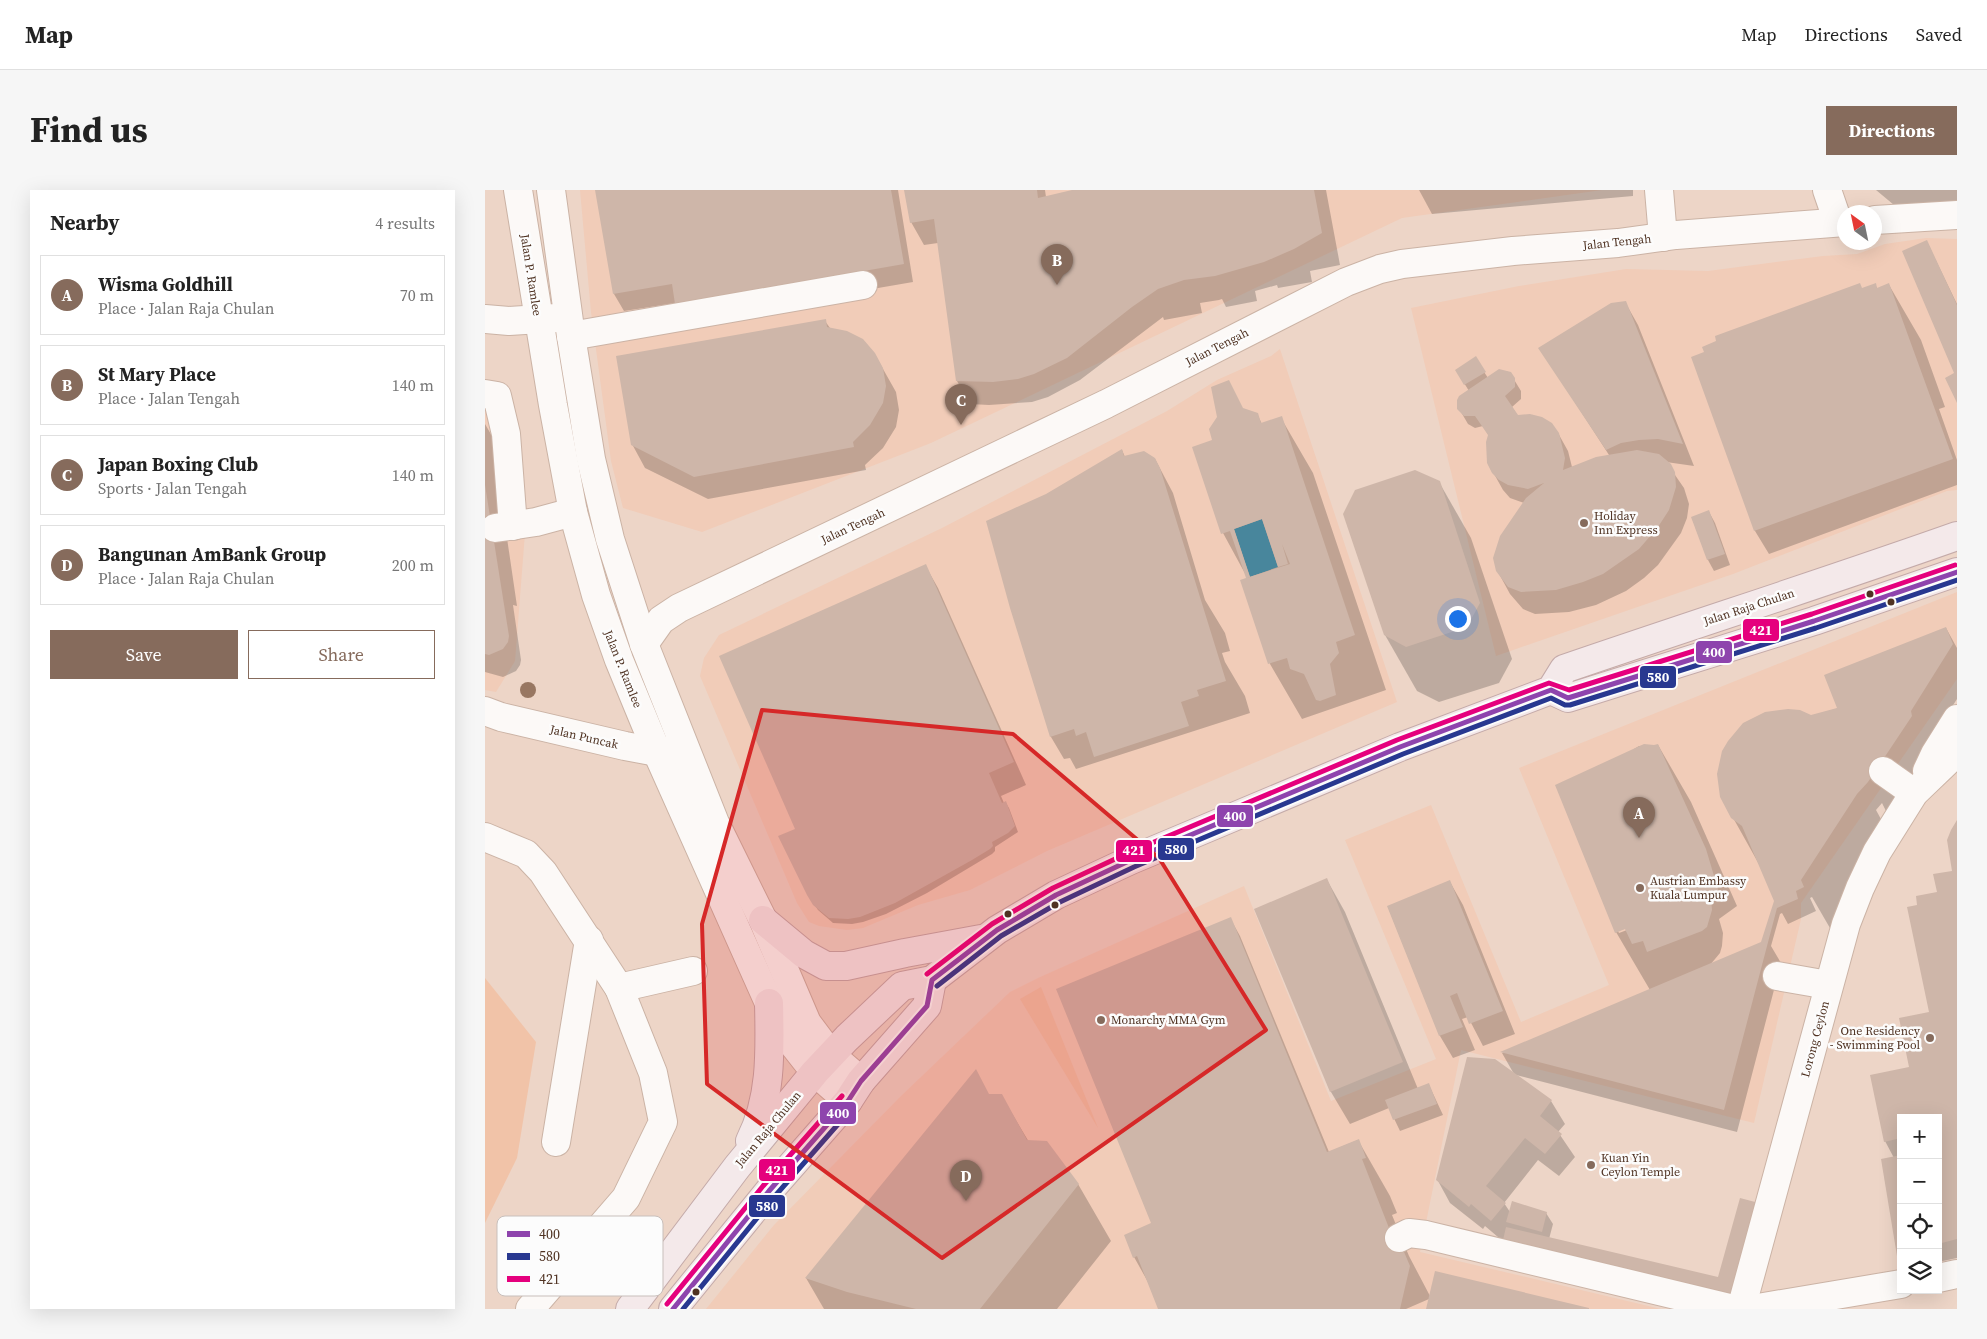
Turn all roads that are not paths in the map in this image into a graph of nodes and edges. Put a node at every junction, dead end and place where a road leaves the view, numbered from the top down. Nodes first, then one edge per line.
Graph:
1 (1659, 190) edge
2 (1827, 190) edge
3 (551, 192) edge
4 (519, 195) edge
5 (1837, 213) edge
6 (1957, 215) edge
7 (1882, 220) edge
8 (1837, 222) edge
9 (1663, 237) junction
10 (863, 285) dead end
11 (485, 319) edge
12 (539, 320) junction
13 (570, 327) junction
14 (485, 394) edge
15 (573, 512) junction
16 (1957, 536) edge
17 (1957, 572) edge
18 (644, 644) junction
19 (1551, 690) junction
20 (485, 711) edge
21 (1957, 719) edge
22 (684, 748) junction
23 (657, 752) junction
24 (1957, 752) edge
25 (1883, 771) dead end
26 (1918, 788) junction
27 (485, 837) edge
28 (763, 920) junction
29 (984, 939) junction
30 (589, 940) junction
31 (693, 971) dead end
32 (1777, 976) dead end
33 (932, 980) junction
34 (1828, 985) junction
35 (619, 988) junction
36 (769, 1003) junction
37 (823, 1063) junction
38 (855, 1091) junction
39 (556, 1142) dead end
40 (737, 1166) junction
41 (610, 1216) edge
42 (1399, 1238) dead end
43 (663, 1265) edge
44 (1957, 1274) edge
45 (1942, 1277) edge
46 (1897, 1285) edge
47 (541, 1296) edge
48 (640, 1296) edge
49 (530, 1309) edge
50 (630, 1309) edge
51 (673, 1309) edge
52 (1734, 1309) edge
53 (1741, 1309) edge
54 (1751, 1309) edge

1 - 9 street
2 - 5 street
3 - 4 street
3 - 13 street, Jalan P. Ramlee
4 - 12 street, Jalan P. Ramlee
6 - 7 street
8 - 9 street, Jalan Tengah
9 - 18 street, Jalan Tengah
10 - 13 street
11 - 12 street
12 - 13 street
12 - 15 street, Jalan P. Ramlee
13 - 18 street, Jalan P. Ramlee
14 - 15 street
15 - 23 street, Jalan P. Ramlee
16 - 19 main road, Jalan Raja Chulan
17 - 19 main road
18 - 22 street, Jalan P. Ramlee
19 - 29 main road, Jalan Raja Chulan
20 - 23 street, Jalan Puncak
21 - 26 street, Lorong Ceylon
22 - 23 street, Jalan Puncak
22 - 28 street, Jalan P. Ramlee
23 - 36 street, Jalan P. Ramlee
24 - 26 street, Lorong Ceylon
25 - 26 street
26 - 34 street, Lorong Ceylon
27 - 30 street
28 - 29 main road
28 - 37 street, Jalan P. Ramlee
29 - 33 main road, Jalan Raja Chulan
30 - 35 street
30 - 39 street
31 - 35 street
32 - 34 street
33 - 37 main road, Jalan Raja Chulan
33 - 38 main road
34 - 53 street, Lorong Ceylon
35 - 41 street
36 - 37 street, Jalan P. Ramlee
36 - 40 main road
37 - 38 street, Jalan P. Ramlee
37 - 40 main road, Jalan Raja Chulan
38 - 51 main road
40 - 43 main road, Jalan Raja Chulan
42 - 52 street
44 - 45 street
46 - 54 street
47 - 49 street
48 - 50 main road, Jalan Raja Chulan

